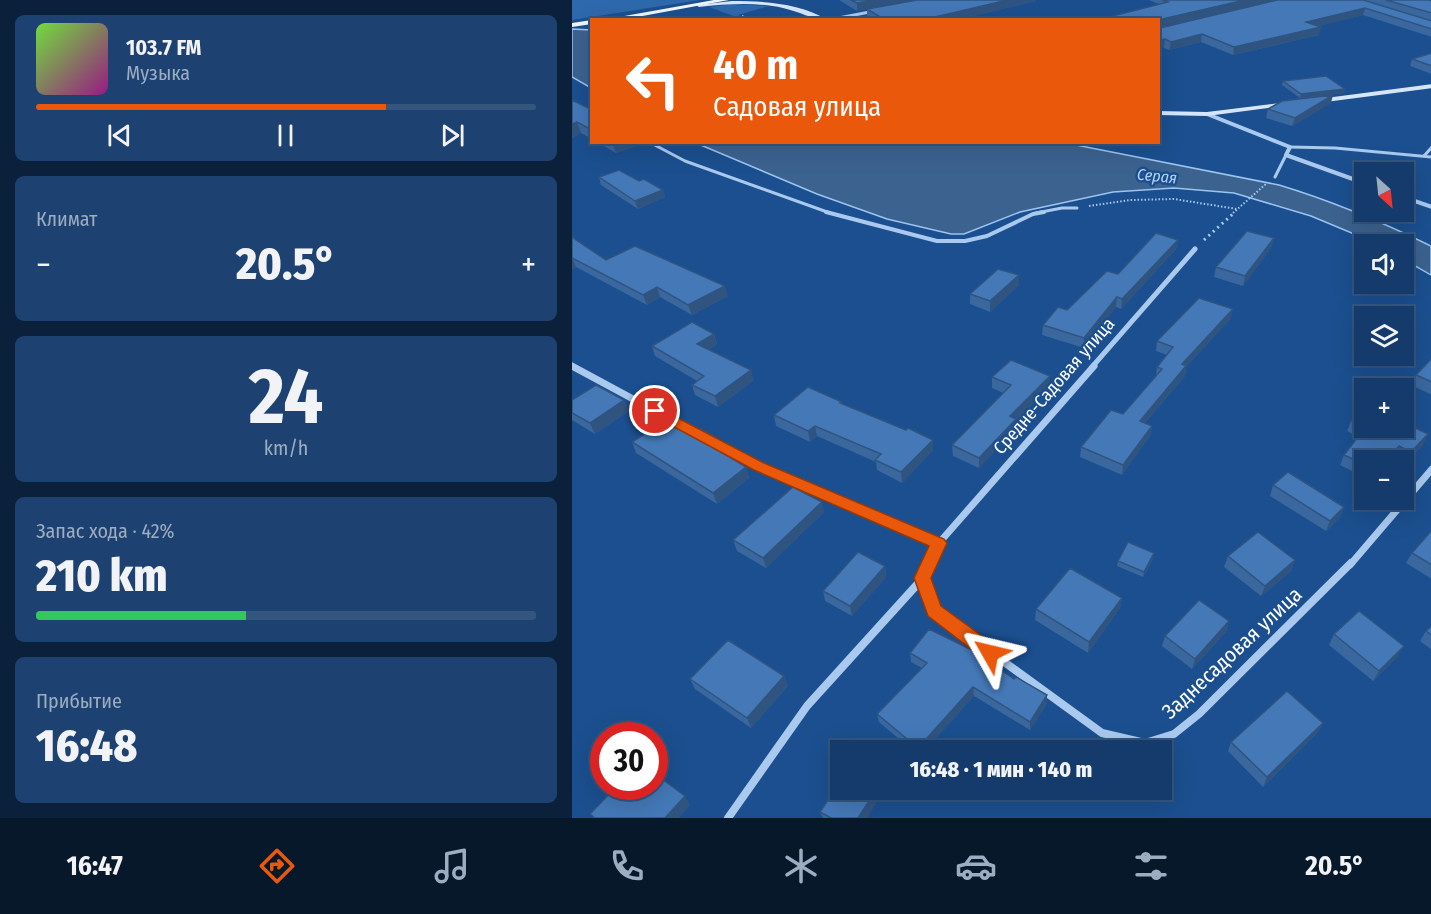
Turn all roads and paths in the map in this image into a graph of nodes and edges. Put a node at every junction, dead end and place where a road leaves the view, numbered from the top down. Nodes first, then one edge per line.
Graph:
1 (726, 0) edge
2 (764, 0) edge
3 (716, 1) edge
4 (699, 4) junction
5 (774, 4) junction
6 (883, 10) edge
7 (617, 18) edge
8 (823, 18) edge
9 (838, 18) edge
10 (589, 22) edge
11 (572, 25) edge
12 (1431, 86) edge
13 (1311, 102) edge
14 (1300, 103) edge
15 (1160, 112) edge
16 (1207, 114) junction
17 (653, 144) edge
18 (1290, 147) junction
19 (1432, 147) edge
20 (1286, 154) junction
21 (1424, 156) junction
22 (1432, 157) edge
23 (1275, 177) joint
24 (1354, 179) edge
25 (1414, 201) edge
26 (1432, 207) edge
27 (1077, 208) joint
28 (1237, 209) junction
29 (1195, 249) joint
30 (572, 366) edge
31 (1432, 469) edge
32 (939, 543) junction
33 (923, 578) junction
34 (728, 818) edge

1 - 3 main road
2 - 5 main road
3 - 4 main road
4 - 5 main road
4 - 7 main road
5 - 8 main road
6 - 9 street
10 - 11 main road
12 - 13 main road
14 - 16 main road
15 - 16 main road
16 - 18 street
17 - 27 lane
18 - 20 street
18 - 21 lane
19 - 21 lane
20 - 23 lane
20 - 24 street
21 - 22 lane
23 - 28 path
25 - 26 street
27 - 28 path
28 - 29 path
29 - 32 street, Средне-Садовая улица
30 - 32 street
31 - 33 street, Заднесадовая улица
32 - 33 street
33 - 34 street

